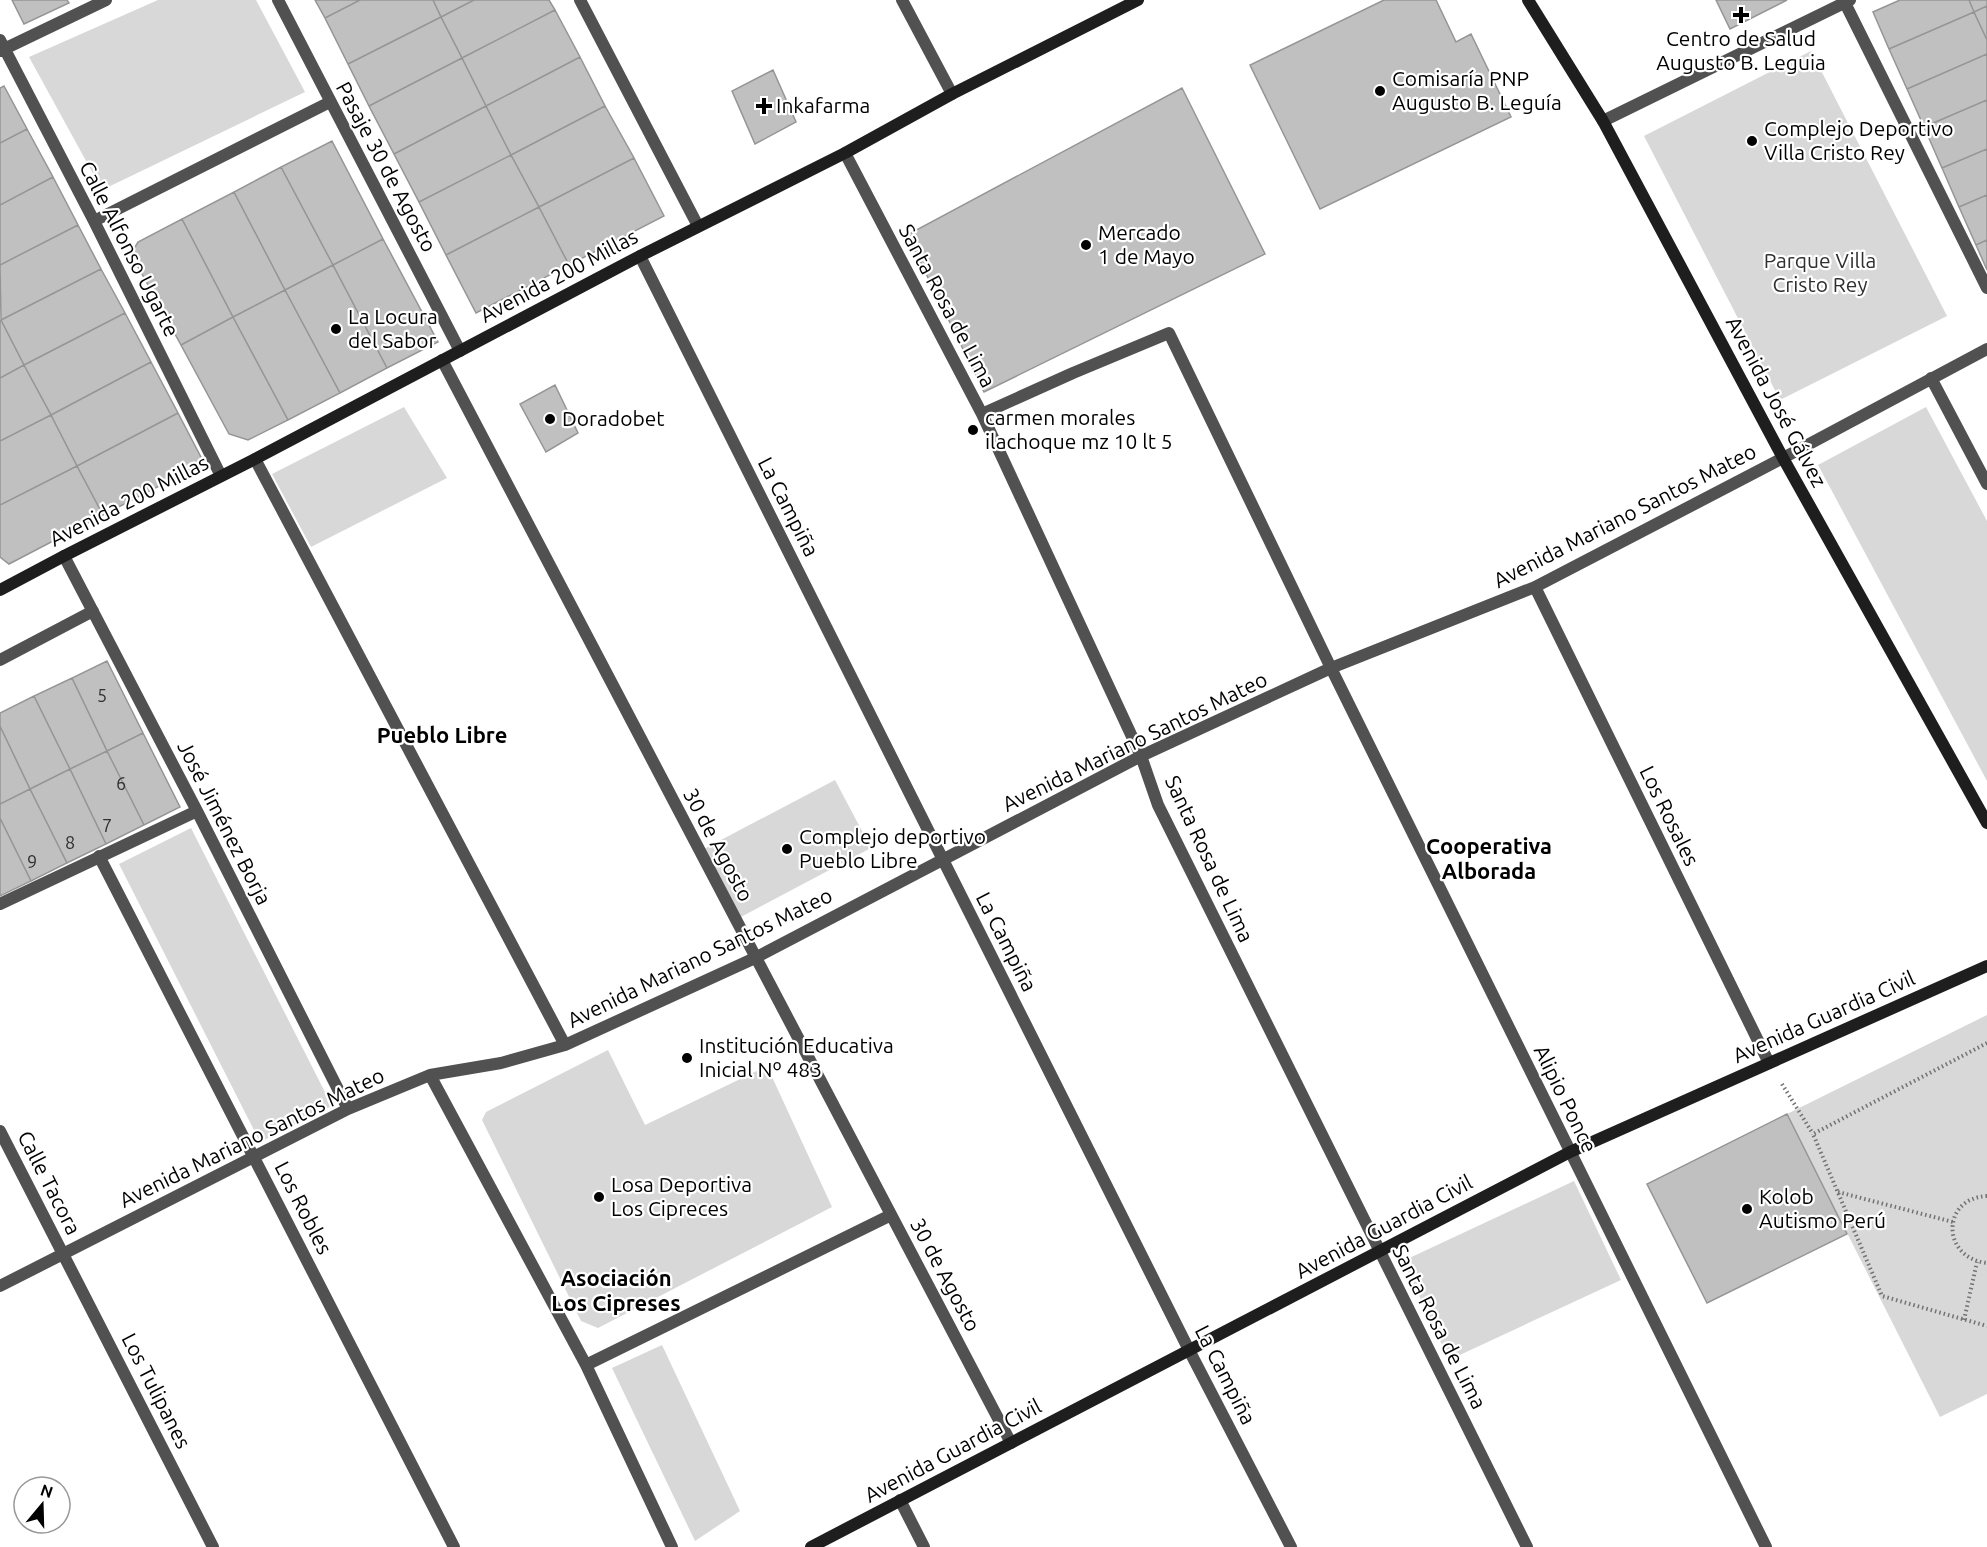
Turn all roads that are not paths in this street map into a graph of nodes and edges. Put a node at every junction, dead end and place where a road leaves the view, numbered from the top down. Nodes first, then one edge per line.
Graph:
1 (106, 0) edge
2 (278, 0) edge
3 (580, 0) edge
4 (902, 0) edge
5 (1138, 0) edge
6 (1528, 0) edge
7 (1847, 1) edge
8 (1, 47) edge
9 (952, 94) junction
10 (330, 102) junction
11 (1604, 121) junction
12 (845, 153) junction
13 (94, 221) junction
14 (698, 226) junction
15 (640, 256) junction
16 (1987, 288) edge
17 (1987, 349) edge
18 (460, 351) junction
19 (441, 360) junction
20 (1931, 378) junction
21 (982, 414) junction
22 (1783, 458) junction
23 (255, 459) junction
24 (221, 476) junction
25 (1987, 484) edge
26 (64, 556) junction
27 (1535, 587) junction
28 (0, 590) edge
29 (93, 611) junction
30 (0, 660) edge
31 (1331, 668) junction
32 (1141, 756) junction
33 (197, 811) junction
34 (1987, 823) edge
35 (99, 856) junction
36 (943, 860) junction
37 (0, 904) edge
38 (755, 958) junction
39 (1987, 966) edge
40 (565, 1045) junction
41 (1769, 1063) junction
42 (430, 1075) junction
43 (348, 1108) junction
44 (0, 1131) edge
45 (1570, 1152) junction
46 (255, 1157) junction
47 (891, 1215) junction
48 (1379, 1251) junction
49 (63, 1253) junction
50 (0, 1286) edge
51 (1189, 1350) junction
52 (586, 1365) junction
53 (1011, 1443) junction
54 (900, 1500) junction
55 (213, 1547) edge
56 (454, 1547) edge
57 (672, 1547) edge
58 (811, 1547) edge
59 (924, 1547) edge
60 (1291, 1547) edge
61 (1527, 1547) edge
62 (1766, 1547) edge

1 - 8 street
2 - 10 street, Pasaje 30 de Agosto
3 - 14 street
4 - 9 street
5 - 9 street, Avenida 200 Millas
6 - 11 street, Avenida José Gálvez
7 - 11 street
7 - 16 street
8 - 13 street, Calle Alfonso Ugarte
9 - 12 street, Avenida 200 Millas
10 - 13 street
10 - 18 street, Pasaje 30 de Agosto
11 - 22 street, Avenida José Gálvez
12 - 14 street, Avenida 200 Millas
12 - 21 street, Santa Rosa de Lima
13 - 24 street, Calle Alfonso Ugarte
14 - 15 street, Avenida 200 Millas
15 - 18 street, Avenida 200 Millas
15 - 36 street, La Campiña
17 - 20 street, Avenida Mariano Santos Mateo
18 - 19 street, Avenida 200 Millas
19 - 23 street, Avenida 200 Millas
19 - 38 street, 30 de Agosto
20 - 22 street, Avenida Mariano Santos Mateo
20 - 25 street
21 - 31 street, Alipio Ponce
21 - 32 street, Santa Rosa de Lima
22 - 27 street, Avenida Mariano Santos Mateo
22 - 34 street, Avenida José Gálvez
23 - 24 street, Avenida 200 Millas
23 - 40 street
24 - 26 street, Avenida 200 Millas
26 - 28 street, Avenida 200 Millas
26 - 29 street, José Jiménez Borja
27 - 31 street, Avenida Mariano Santos Mateo
27 - 41 street, Los Rosales
29 - 30 street
29 - 33 street, José Jiménez Borja
31 - 32 street, Avenida Mariano Santos Mateo
31 - 45 street, Alipio Ponce
32 - 36 street, Avenida Mariano Santos Mateo
32 - 48 street, Santa Rosa de Lima
33 - 35 street
33 - 43 street, José Jiménez Borja
35 - 37 street
35 - 46 street, Los Robles
36 - 38 street, Avenida Mariano Santos Mateo
36 - 51 street, La Campiña
38 - 40 street, Avenida Mariano Santos Mateo
38 - 47 street, 30 de Agosto
39 - 41 street, Avenida Guardia Civil
40 - 42 street, Avenida Mariano Santos Mateo
41 - 45 street, Avenida Guardia Civil
42 - 43 street, Avenida Mariano Santos Mateo
42 - 52 street
43 - 46 street, Avenida Mariano Santos Mateo
44 - 49 street, Calle Tacora
45 - 48 street, Avenida Guardia Civil
45 - 62 street, Alipio Ponce
46 - 49 street, Avenida Mariano Santos Mateo
46 - 56 street, Los Robles
47 - 52 street
47 - 53 street, 30 de Agosto
48 - 51 street, Avenida Guardia Civil
48 - 61 street, Santa Rosa de Lima
49 - 50 street, Avenida Mariano Santos Mateo
49 - 55 street, Los Tulipanes
51 - 53 street, Avenida Guardia Civil
51 - 60 street, La Campiña
52 - 57 street
53 - 54 street, Avenida Guardia Civil
54 - 58 street, Avenida Guardia Civil
54 - 59 street

